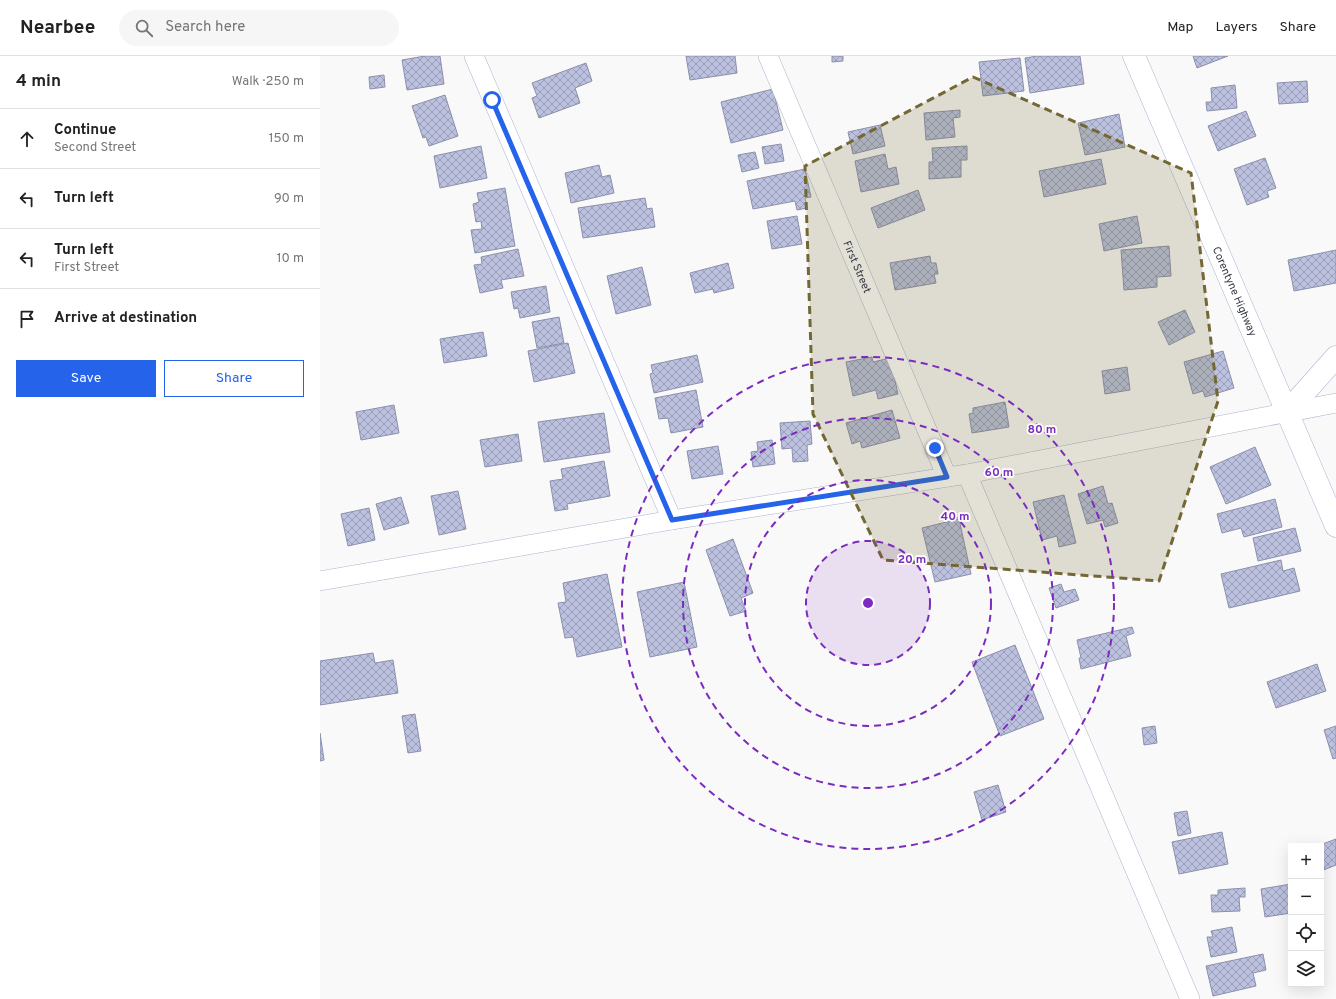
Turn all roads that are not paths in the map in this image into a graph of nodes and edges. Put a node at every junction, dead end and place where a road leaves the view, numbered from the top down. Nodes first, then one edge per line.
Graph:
1 (474, 56) edge
2 (768, 56) edge
3 (1134, 56) edge
4 (1336, 357) edge
5 (1336, 403) edge
6 (1287, 412) junction
7 (967, 474) junction
8 (947, 477) junction
9 (672, 520) junction
10 (1336, 526) edge
11 (320, 581) edge
12 (1190, 999) edge

1 - 9 street
2 - 8 street, First Street
3 - 6 main road, Corentyne Highway
4 - 6 main road
5 - 6 street
6 - 7 street
6 - 10 main road, Corentyne Highway
7 - 8 street
7 - 12 street
8 - 9 street
9 - 11 street

